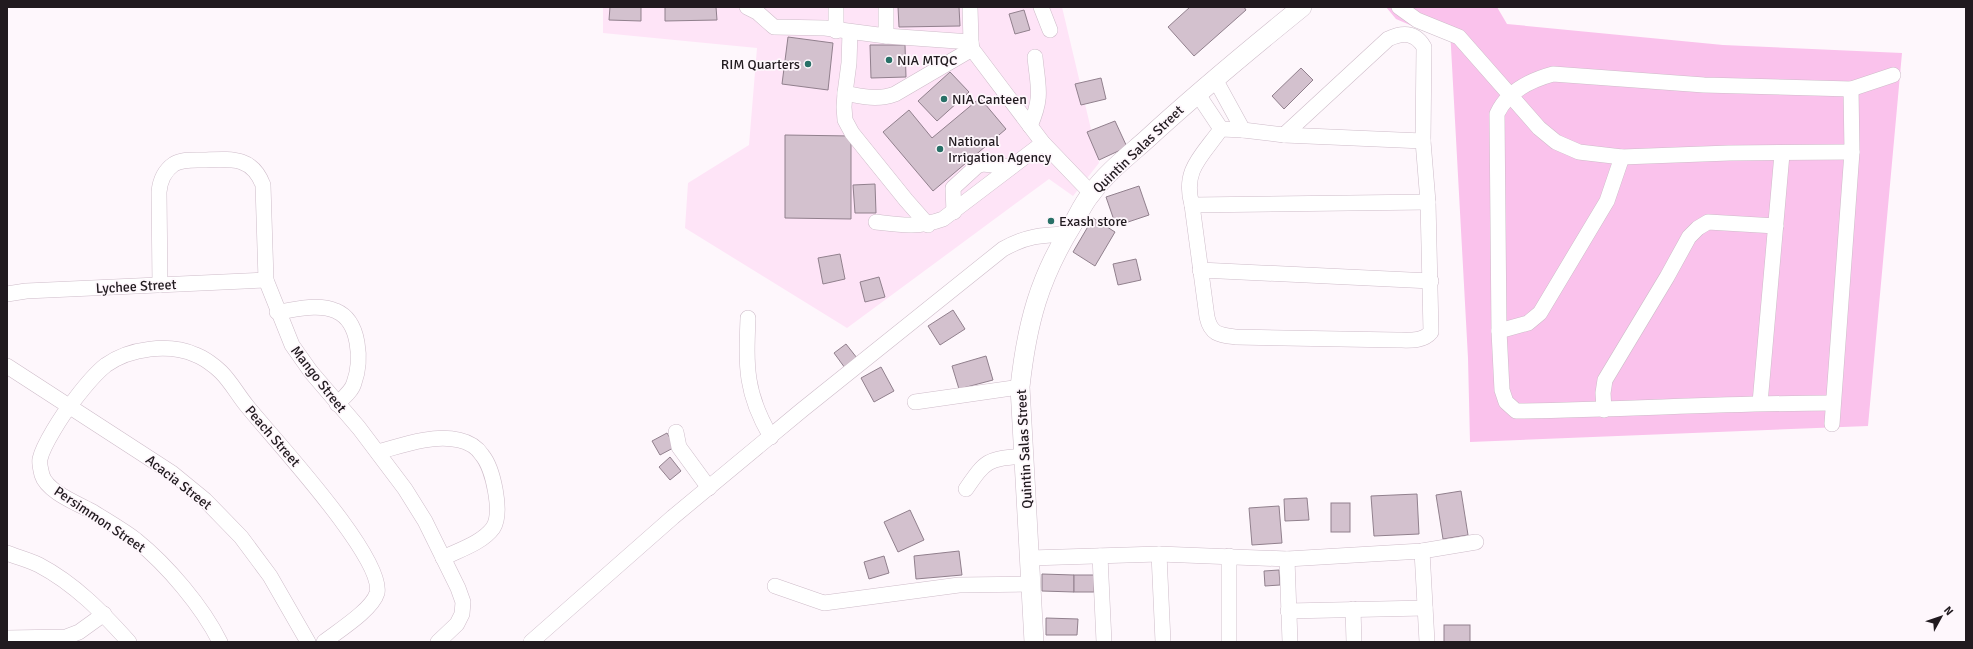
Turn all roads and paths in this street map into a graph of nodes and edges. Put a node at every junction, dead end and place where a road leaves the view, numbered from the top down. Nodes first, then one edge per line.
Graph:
1 (747, 7) edge
2 (836, 7) edge
3 (886, 7) edge
4 (970, 7) edge
5 (1041, 7) edge
6 (1302, 7) edge
7 (1399, 7) edge
8 (1050, 30) dead end
9 (843, 32) junction
10 (886, 36) junction
11 (971, 45) junction
12 (1035, 57) dead end
13 (1893, 75) dead end
14 (1215, 79) junction
15 (1851, 89) junction
16 (845, 93) junction
17 (1197, 93) junction
18 (1510, 96) junction
19 (1030, 126) junction
20 (1221, 129) junction
21 (1243, 130) junction
22 (1284, 135) junction
23 (1423, 141) junction
24 (1043, 143) junction
25 (1852, 152) junction
26 (1782, 154) junction
27 (1622, 157) junction
28 (1012, 166) junction
29 (1091, 194) junction
30 (1428, 202) junction
31 (1192, 205) junction
32 (954, 212) junction
33 (876, 222) dead end
34 (928, 224) junction
35 (1776, 226) junction
36 (1067, 234) junction
37 (1200, 270) junction
38 (266, 280) junction
39 (1431, 281) junction
40 (160, 285) junction
41 (7, 294) edge
42 (277, 312) junction
43 (748, 318) dead end
44 (1499, 331) junction
45 (7, 366) edge
46 (1020, 388) junction
47 (915, 402) dead end
48 (1760, 403) junction
49 (1832, 403) junction
50 (337, 404) junction
51 (69, 407) junction
52 (1604, 410) junction
53 (1832, 424) dead end
54 (676, 432) dead end
55 (770, 437) junction
56 (378, 452) junction
57 (1023, 456) junction
58 (709, 488) junction
59 (966, 489) dead end
60 (1476, 542) dead end
61 (1422, 551) junction
62 (7, 553) edge
63 (1159, 554) junction
64 (1100, 556) junction
65 (1229, 556) junction
66 (443, 558) junction
67 (1030, 558) junction
68 (1287, 559) junction
69 (1031, 584) junction
70 (775, 586) dead end
71 (1425, 608) junction
72 (1353, 609) junction
73 (1288, 611) junction
74 (104, 614) junction
75 (7, 638) edge
76 (129, 642) edge
77 (220, 642) edge
78 (308, 642) edge
79 (324, 642) edge
80 (438, 642) edge
81 (531, 642) edge
82 (1034, 642) edge
83 (1104, 642) edge
84 (1162, 642) edge
85 (1229, 642) edge
86 (1290, 642) edge
87 (1354, 642) edge
88 (1427, 642) edge

1 - 9 street
2 - 9 street
3 - 10 street
4 - 11 street
5 - 8 street
6 - 14 main road, Quintin Salas Street
7 - 18 street
9 - 10 street
9 - 16 street
10 - 11 street
11 - 16 street
11 - 19 street
12 - 19 street
13 - 15 street
14 - 17 main road, Quintin Salas Street
14 - 21 street
15 - 18 street
15 - 25 street
16 - 34 street
17 - 20 street
17 - 29 main road, Quintin Salas Street
18 - 27 street
18 - 44 street
19 - 24 street
20 - 21 street
20 - 31 street
21 - 22 street
22 - 23 street
22 - 23 street
23 - 30 street
24 - 28 street
24 - 29 street
25 - 26 street
25 - 49 street
26 - 27 street
26 - 35 street
27 - 44 street
28 - 32 street
28 - 32 street
29 - 36 main road, Quintin Salas Street
30 - 31 street
30 - 39 street
31 - 37 street
32 - 34 street
33 - 34 street
35 - 48 street
35 - 52 street
36 - 46 main road, Quintin Salas Street
36 - 55 street
37 - 39 street
37 - 39 street
38 - 40 street, Lychee Street
38 - 40 street, Mango Street
38 - 42 street, Mango Street
40 - 41 street, Lychee Street
42 - 50 street, Mango Street
42 - 50 street
43 - 55 street
44 - 52 street
45 - 51 street, Acacia Street
46 - 47 street
46 - 57 main road, Quintin Salas Street
48 - 49 street
48 - 52 street
49 - 53 street
50 - 56 street, Mango Street
51 - 77 street, Persimmon Street
51 - 78 street, Acacia Street
51 - 79 street, Peach Street
54 - 58 street
55 - 58 street
56 - 66 street, Mango Street
56 - 66 street
57 - 59 street
57 - 67 main road, Quintin Salas Street
58 - 81 street
60 - 61 street
61 - 68 street
61 - 71 street
62 - 74 street
63 - 64 street
63 - 65 street
63 - 84 street
64 - 67 street
64 - 83 street
65 - 68 street
65 - 85 street
66 - 80 street, Mango Street
67 - 69 main road, Quintin Salas Street
68 - 73 street
69 - 70 street
69 - 82 main road, Quintin Salas Street
71 - 72 street
71 - 88 street
72 - 73 street
72 - 87 street
73 - 86 street
74 - 75 street
74 - 76 street

